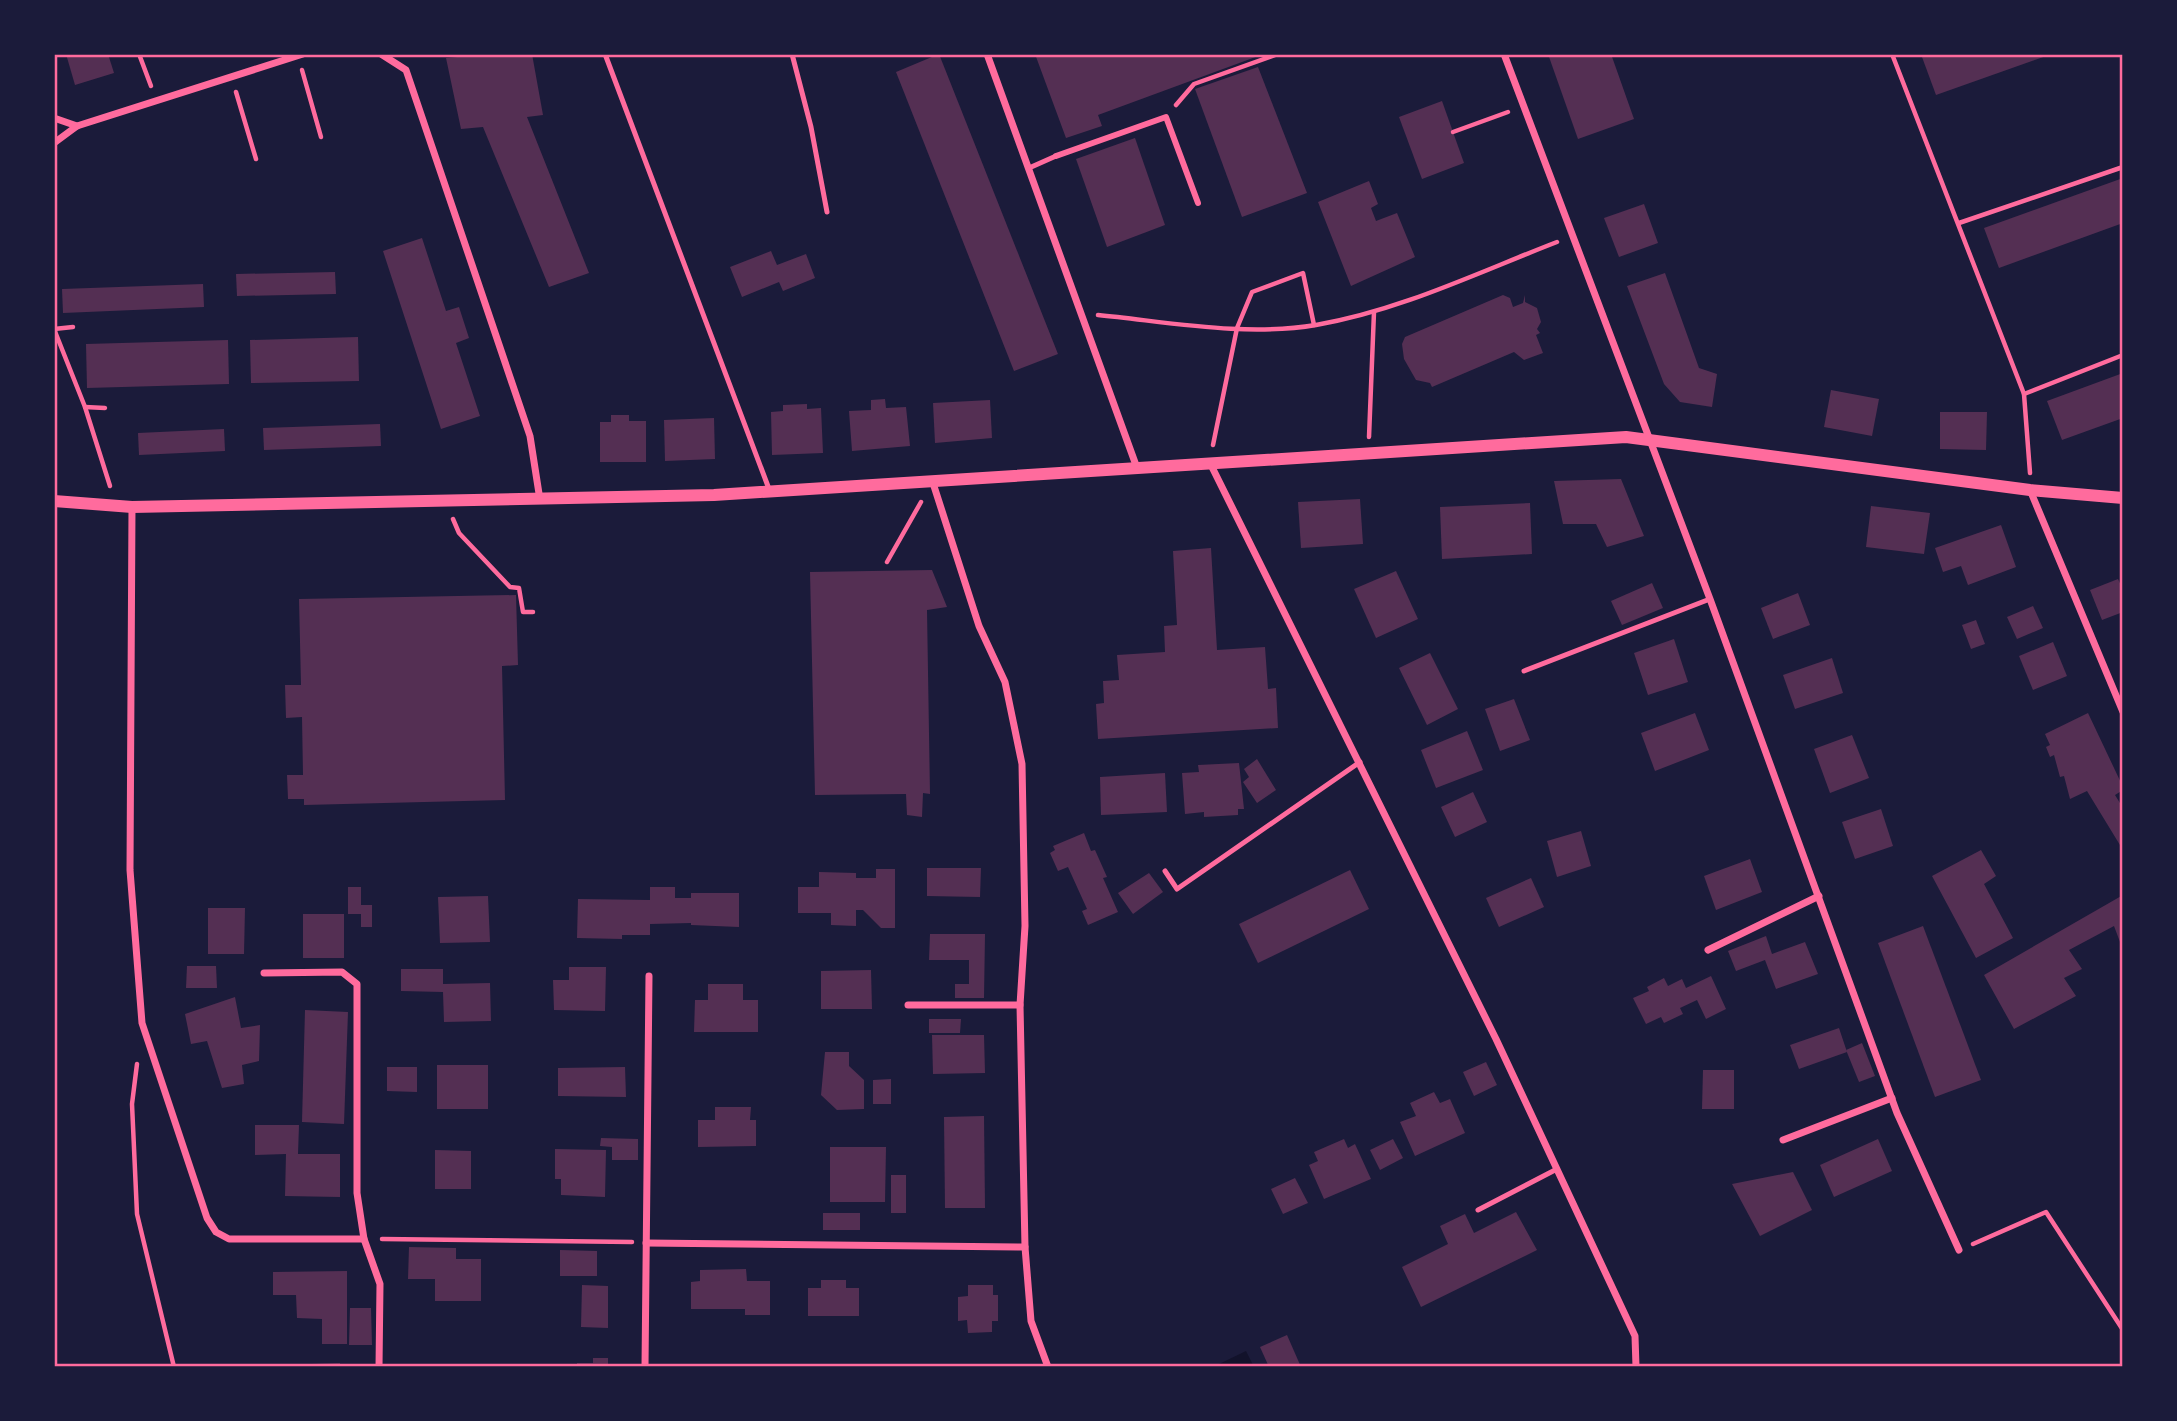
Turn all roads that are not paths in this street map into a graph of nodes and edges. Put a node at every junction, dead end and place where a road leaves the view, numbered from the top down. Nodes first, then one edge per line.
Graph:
1 (381, 54) edge
2 (605, 54) edge
3 (792, 54) edge
4 (987, 54) edge
5 (1504, 54) edge
6 (300, 55) edge
7 (54, 118) edge
8 (77, 126) junction
9 (54, 143) edge
10 (1056, 156) joint
11 (1029, 167) junction
12 (1198, 203) dead end
13 (827, 212) dead end
14 (1649, 439) junction
15 (1210, 463) junction
16 (1137, 469) junction
17 (933, 483) junction
18 (2030, 490) junction
19 (770, 492) junction
20 (2123, 498) edge
21 (540, 500) junction
22 (54, 501) edge
23 (132, 506) junction
24 (1710, 599) junction
25 (1524, 671) dead end
26 (2123, 712) edge
27 (1360, 762) junction
28 (1165, 871) dead end
29 (1819, 896) junction
30 (1708, 950) dead end
31 (264, 973) dead end
32 (649, 976) dead end
33 (908, 1005) dead end
34 (1020, 1005) junction
35 (1892, 1098) junction
36 (1783, 1140) dead end
37 (1557, 1169) junction
38 (1478, 1210) dead end
39 (364, 1239) junction
40 (646, 1243) junction
41 (1025, 1247) junction
42 (1959, 1250) road end
43 (379, 1367) edge
44 (645, 1367) edge
45 (1048, 1367) edge
46 (1636, 1367) edge

1 - 21 street
2 - 19 lane
3 - 13 lane
4 - 11 street
5 - 14 street
6 - 8 street
7 - 8 street
8 - 9 street
10 - 11 lane
10 - 12 street
11 - 16 street
14 - 15 street
14 - 18 street
14 - 24 street
15 - 16 street
15 - 27 street
16 - 17 street
17 - 19 street
17 - 34 street
18 - 20 street
18 - 26 street
19 - 21 street
21 - 23 street
22 - 23 street
23 - 39 street
24 - 25 lane
24 - 29 street
27 - 28 lane
27 - 37 street
29 - 30 street
29 - 35 street
31 - 39 street
32 - 40 street
33 - 34 street
34 - 41 street
35 - 36 street
35 - 42 street
37 - 38 lane
37 - 46 street
39 - 43 street
40 - 41 street
40 - 44 street
41 - 45 street

